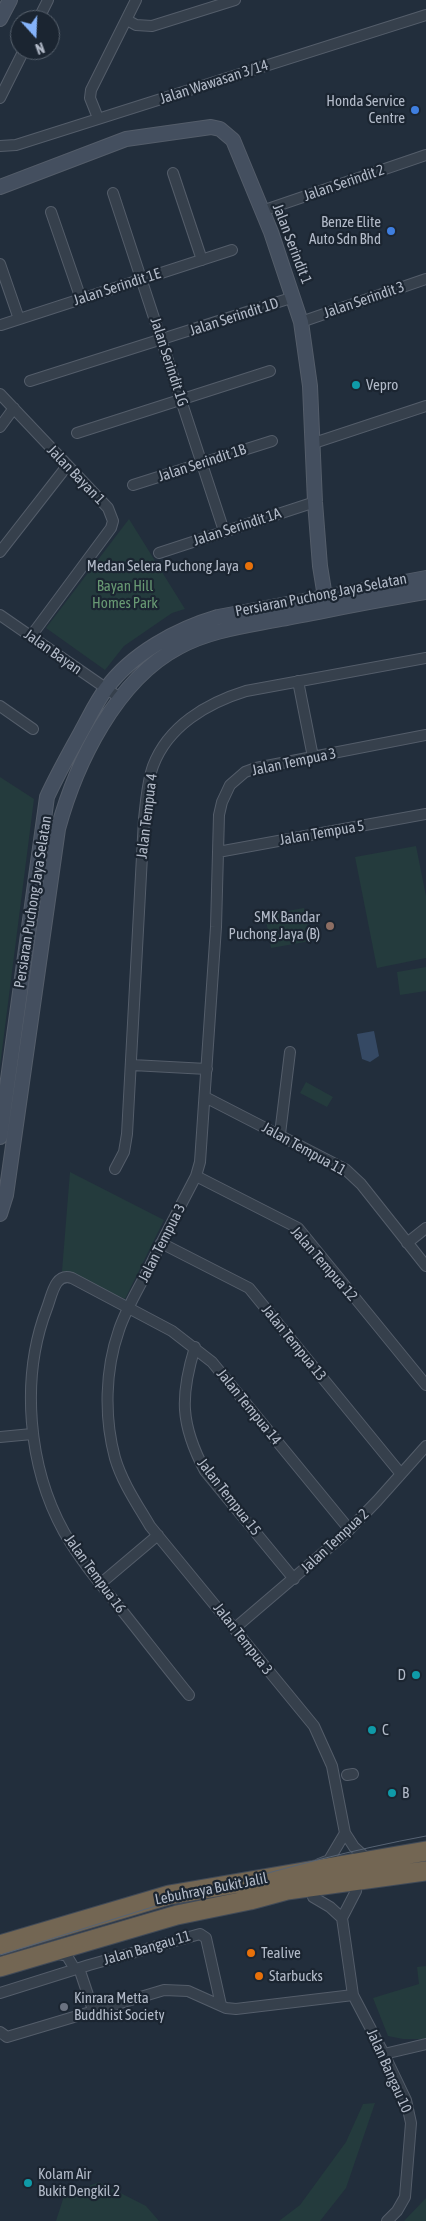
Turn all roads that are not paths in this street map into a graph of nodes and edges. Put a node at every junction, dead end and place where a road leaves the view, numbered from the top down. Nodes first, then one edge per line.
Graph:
1 (10, 0) edge
2 (136, 0) edge
3 (234, 0) edge
4 (426, 15) edge
5 (0, 19) edge
6 (127, 20) junction
7 (19, 60) edge
8 (0, 98) edge
9 (98, 118) junction
10 (1, 146) edge
11 (426, 155) edge
12 (173, 173) dead end
13 (0, 186) edge
14 (114, 193) dead end
15 (262, 211) junction
16 (51, 212) dead end
17 (232, 250) dead end
18 (202, 260) junction
19 (0, 264) edge
20 (142, 279) junction
21 (426, 279) edge
22 (294, 297) junction
23 (80, 299) junction
24 (20, 319) junction
25 (301, 322) junction
26 (1, 325) dead end
27 (162, 340) junction
28 (270, 371) dead end
29 (30, 381) dead end
30 (0, 394) edge
31 (181, 400) junction
32 (426, 406) edge
33 (14, 408) junction
34 (0, 426) edge
35 (77, 433) dead end
36 (272, 441) dead end
37 (314, 443) junction
38 (202, 463) junction
39 (67, 466) junction
40 (133, 486) dead end
41 (315, 502) junction
42 (224, 531) junction
43 (0, 551) edge
44 (159, 553) dead end
45 (426, 578) edge
46 (426, 592) edge
47 (326, 603) junction
48 (0, 615) edge
49 (31, 636) junction
50 (426, 658) edge
51 (298, 681) junction
52 (106, 688) junction
53 (120, 698) junction
54 (0, 706) edge
55 (33, 729) dead end
56 (426, 735) edge
57 (313, 757) junction
58 (426, 814) edge
59 (218, 852) junction
60 (290, 1052) dead end
61 (132, 1065) junction
62 (207, 1069) junction
63 (205, 1097) junction
64 (280, 1134) junction
65 (0, 1137) edge
66 (115, 1169) dead end
67 (196, 1176) junction
68 (0, 1214) edge
69 (426, 1228) edge
70 (161, 1243) junction
71 (407, 1243) junction
72 (426, 1266) edge
73 (129, 1308) junction
74 (195, 1346) junction
75 (426, 1385) edge
76 (32, 1434) junction
77 (0, 1437) edge
78 (426, 1446) edge
79 (401, 1474) junction
80 (349, 1529) junction
81 (158, 1535) junction
82 (294, 1579) junction
83 (100, 1584) junction
84 (235, 1628) junction
85 (188, 1695) dead end
86 (345, 1833) junction
87 (426, 1851) edge
88 (378, 1858) junction
89 (426, 1870) edge
90 (292, 1873) junction
91 (426, 1881) edge
92 (356, 1891) junction
93 (313, 1897) junction
94 (250, 1900) junction
95 (342, 1918) junction
96 (0, 1945) edge
97 (49, 1952) junction
98 (84, 1959) junction
99 (0, 1967) edge
100 (0, 1993) edge
101 (353, 1995) junction
102 (221, 2005) junction
103 (93, 2010) junction
104 (0, 2032) edge
105 (426, 2044) edge
106 (384, 2054) junction
107 (387, 2221) edge

1 - 5 main road
2 - 6 street
3 - 6 street
4 - 9 street, Jalan Wawasan 3/14
6 - 9 street
7 - 8 street
9 - 10 street, Jalan Wawasan 3/14
11 - 15 street, Jalan Serindit 2
12 - 18 street
13 - 15 main road, Jalan Serindit 1
14 - 20 street, Jalan Serindit 1G
15 - 22 main road, Jalan Serindit 1
16 - 23 street
17 - 18 street, Jalan Serindit 1E
18 - 20 street, Jalan Serindit 1E
19 - 24 street
20 - 23 street, Jalan Serindit 1E
20 - 27 street, Jalan Serindit 1G
21 - 25 street, Jalan Serindit 3
22 - 25 main road, Jalan Serindit 1
22 - 27 street, Jalan Serindit 1D
23 - 24 street, Jalan Serindit 1E
24 - 26 street, Jalan Serindit 1E
25 - 37 main road, Jalan Serindit 1
27 - 29 street, Jalan Serindit 1D
27 - 31 street, Jalan Serindit 1G
28 - 31 street
30 - 33 street, Jalan Bayan 1
31 - 35 street
31 - 38 street, Jalan Serindit 1G
32 - 37 street
33 - 34 street
33 - 39 street, Jalan Bayan 1
36 - 38 street, Jalan Serindit 1B
37 - 41 main road, Jalan Serindit 1
38 - 40 street, Jalan Serindit 1B
38 - 42 street, Jalan Serindit 1G
39 - 43 street
39 - 49 street, Jalan Bayan 1
41 - 42 street, Jalan Serindit 1A
41 - 47 main road, Jalan Serindit 1
42 - 44 street, Jalan Serindit 1A
45 - 47 main road, Persiaran Puchong Jaya Selatan
46 - 47 main road, Persiaran Puchong Jaya Selatan
47 - 52 main road, Persiaran Puchong Jaya Selatan
47 - 53 main road, Persiaran Puchong Jaya Selatan
48 - 49 street, Jalan Bayan
49 - 52 street, Jalan Bayan
50 - 51 street, Jalan Tempua 4
51 - 57 street
51 - 61 street, Jalan Tempua 4
52 - 53 street, Jalan Bayan
52 - 65 main road, Persiaran Puchong Jaya Selatan
53 - 68 main road, Persiaran Puchong Jaya Selatan
54 - 55 street
56 - 57 street, Jalan Tempua 3
57 - 59 street, Jalan Tempua 3
58 - 59 street, Jalan Tempua 5
59 - 62 street, Jalan Tempua 3
60 - 64 street
61 - 62 street
61 - 66 street, Jalan Tempua 4
62 - 63 street, Jalan Tempua 3
63 - 64 street, Jalan Tempua 11
63 - 67 street, Jalan Tempua 3
64 - 71 street, Jalan Tempua 11
67 - 70 street, Jalan Tempua 3
67 - 75 street, Jalan Tempua 12
69 - 71 street
70 - 73 street, Jalan Tempua 3
70 - 79 street, Jalan Tempua 13
71 - 72 street, Jalan Tempua 11
73 - 74 street, Jalan Tempua 14
73 - 76 street, Jalan Tempua 16
73 - 81 street, Jalan Tempua 3
74 - 80 street, Jalan Tempua 14
74 - 82 street, Jalan Tempua 15
76 - 77 street
76 - 83 street, Jalan Tempua 16
78 - 79 street, Jalan Tempua 2
79 - 80 street, Jalan Tempua 2
80 - 82 street, Jalan Tempua 2
81 - 83 street
81 - 84 street, Jalan Tempua 3
82 - 84 street, Jalan Tempua 2
83 - 85 street, Jalan Tempua 16
84 - 86 street, Jalan Tempua 3
86 - 88 street, Jalan Tempua 3
86 - 90 street
87 - 88 highway, Lebuhraya Bukit Jalil
88 - 90 highway, Lebuhraya Bukit Jalil
89 - 94 highway
90 - 96 highway, Lebuhraya Bukit Jalil
91 - 92 highway
92 - 93 highway
92 - 95 street
93 - 94 highway
93 - 95 street
94 - 98 highway, Lebuhraya Bukit Jalil
95 - 101 street, Jalan Bangau 10
97 - 98 highway, Lebuhraya Bukit Jalil
97 - 98 street
97 - 99 highway, Lebuhraya Bukit Jalil
98 - 100 street, Jalan Bangau 11
98 - 102 street, Jalan Bangau 11
98 - 103 street
101 - 102 street
101 - 106 street, Jalan Bangau 10
102 - 103 street
103 - 104 street
105 - 106 street
106 - 107 street, Jalan Bangau 10

